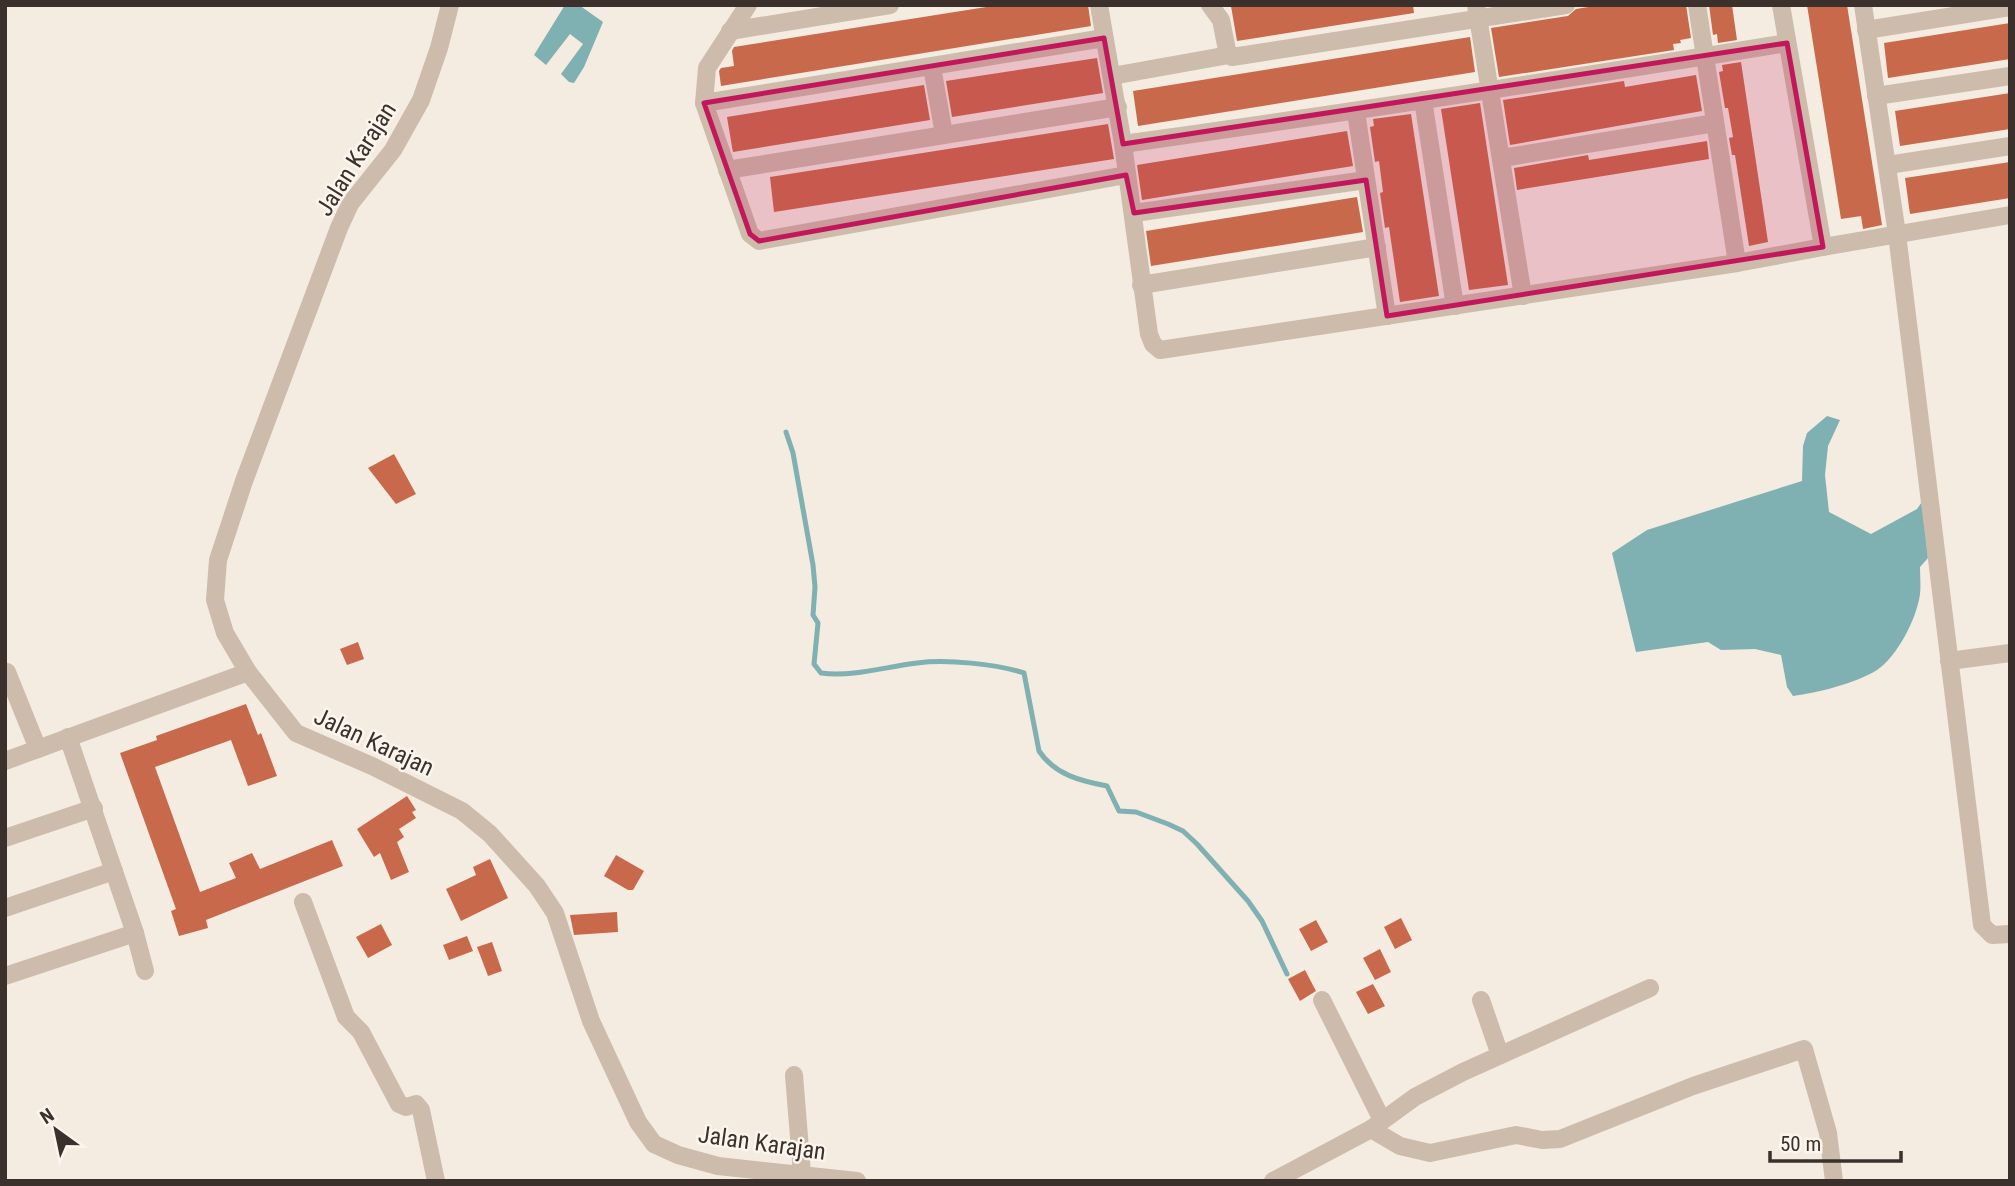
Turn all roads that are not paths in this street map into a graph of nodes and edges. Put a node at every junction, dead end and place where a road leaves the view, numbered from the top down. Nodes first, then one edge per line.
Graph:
1 (450, 5) edge
2 (748, 5) edge
3 (890, 5) edge
4 (1099, 5) edge
5 (1210, 5) edge
6 (1566, 5) edge
7 (1697, 5) edge
8 (1781, 5) edge
9 (1863, 5) edge
10 (2010, 7) edge
11 (1478, 12) edge
12 (1866, 30) junction
13 (730, 31) junction
14 (1104, 37) junction
15 (1787, 43) junction
16 (1230, 55) junction
17 (1705, 57) junction
18 (932, 66) junction
19 (1112, 76) junction
20 (2010, 76) edge
21 (1491, 88) junction
22 (1876, 96) junction
23 (1423, 100) junction
24 (704, 103) junction
25 (1118, 107) junction
26 (1356, 112) junction
27 (1715, 123) junction
28 (944, 134) junction
29 (1123, 144) junction
30 (2010, 146) edge
31 (1502, 158) junction
32 (1888, 165) junction
33 (727, 170) junction
34 (1126, 175) junction
35 (1366, 180) junction
36 (1134, 212) junction
37 (2010, 215) edge
38 (1897, 234) junction
39 (1377, 247) junction
40 (1823, 247) junction
41 (1737, 263) junction
42 (1141, 285) junction
43 (1523, 296) junction
44 (1455, 306) junction
45 (1387, 316) junction
46 (2010, 653) edge
47 (1950, 661) junction
48 (8, 672) dead end
49 (248, 673) junction
50 (68, 737) junction
51 (37, 749) junction
52 (5, 761) edge
53 (94, 808) junction
54 (5, 838) edge
55 (114, 871) junction
56 (303, 902) dead end
57 (5, 908) edge
58 (135, 933) junction
59 (2010, 934) edge
60 (145, 971) dead end
61 (5, 976) edge
62 (1650, 988) dead end
63 (1322, 1000) dead end
64 (1481, 1000) dead end
65 (1500, 1055) junction
66 (794, 1075) dead end
67 (1376, 1125) junction
68 (802, 1174) junction
69 (436, 1181) edge
70 (858, 1181) edge
71 (1273, 1181) edge
72 (1833, 1181) edge

1 - 49 street, Jalan Karajan
2 - 13 street
3 - 13 street
4 - 14 street
5 - 16 street
6 - 11 street
7 - 17 street
8 - 15 street
9 - 12 street
10 - 12 street
11 - 16 street
11 - 21 street
12 - 22 street
13 - 24 street
14 - 18 street
14 - 19 street
15 - 17 street
15 - 40 street
16 - 19 street
17 - 21 street
17 - 27 street
18 - 24 street
18 - 28 street
19 - 25 street
20 - 22 street
21 - 23 street
21 - 31 street
22 - 32 street
23 - 26 street
23 - 44 street
24 - 33 street
25 - 28 street
25 - 29 street
26 - 29 street
26 - 35 street
27 - 31 street
27 - 41 street
28 - 33 street
29 - 34 street
30 - 32 street
31 - 43 street
32 - 38 street
33 - 34 street
34 - 36 street
35 - 36 street
35 - 39 street
36 - 42 street
37 - 38 street
38 - 40 street
38 - 47 street
39 - 42 street
39 - 45 street
40 - 41 street
41 - 43 street
42 - 45 street
43 - 44 street
44 - 45 street
46 - 47 street
47 - 59 street
48 - 51 street
49 - 50 street
49 - 68 street, Jalan Karajan
50 - 51 street
50 - 53 street
51 - 52 street
53 - 54 street
53 - 55 street
55 - 57 street
55 - 58 street
56 - 69 street
58 - 60 street
58 - 61 street
62 - 65 street
63 - 67 street
64 - 65 street
65 - 67 street
66 - 68 street
67 - 71 street
67 - 72 street
68 - 70 street, Jalan Karajan

